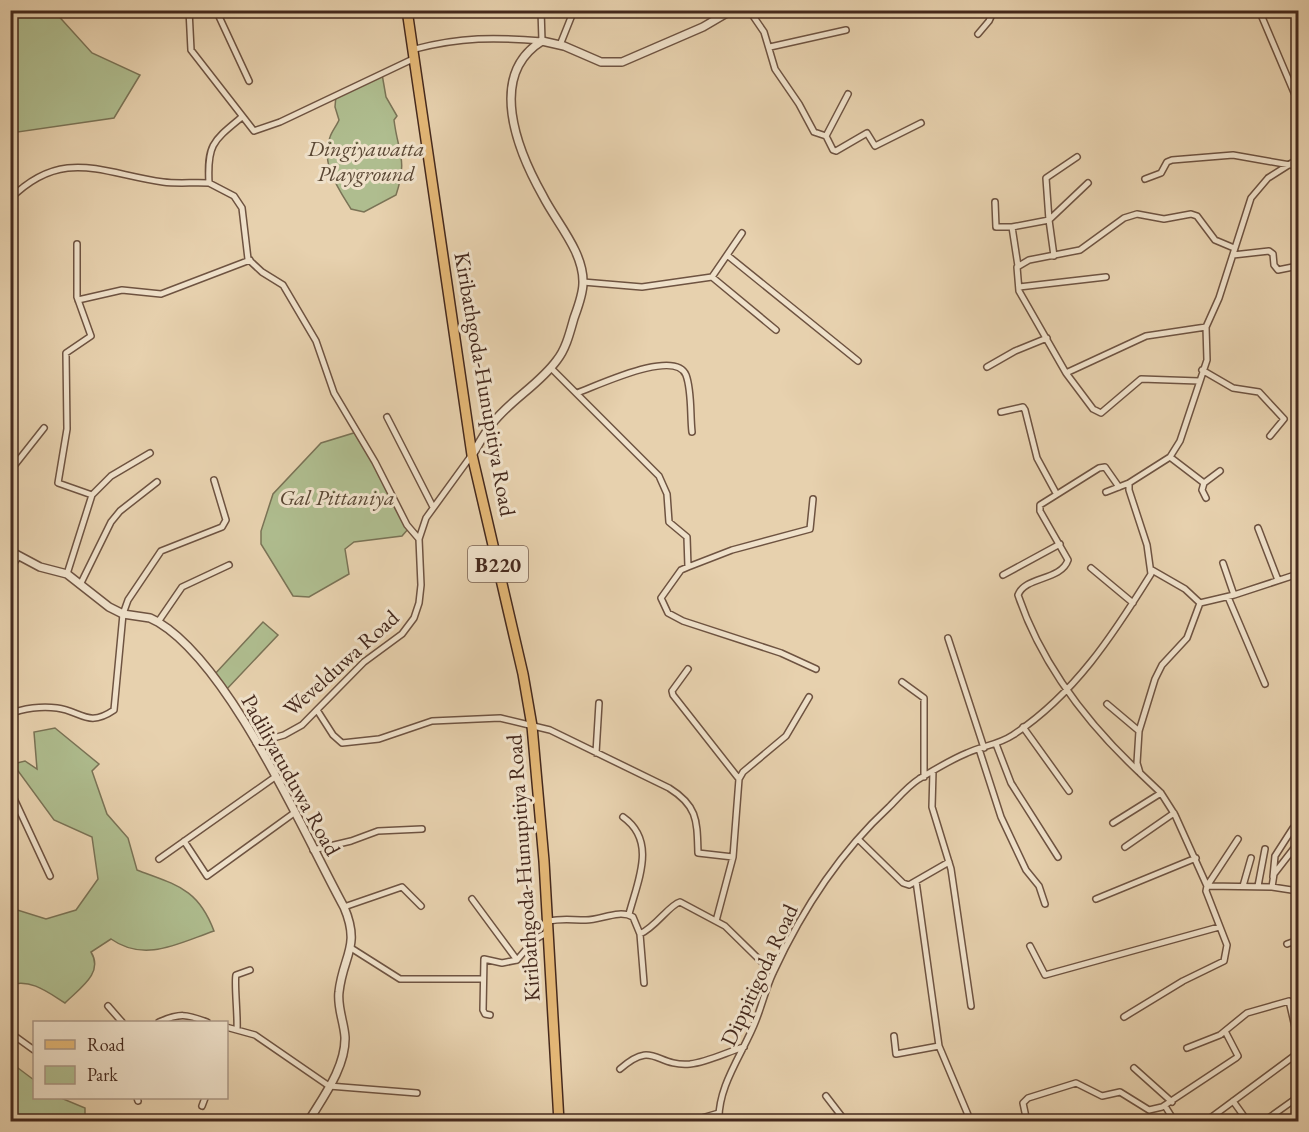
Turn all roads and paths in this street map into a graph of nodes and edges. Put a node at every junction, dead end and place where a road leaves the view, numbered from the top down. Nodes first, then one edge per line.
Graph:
1 (189, 10) edge
2 (216, 10) edge
3 (408, 10) edge
4 (541, 10) edge
5 (574, 10) edge
6 (732, 10) edge
7 (749, 10) edge
8 (994, 10) edge
9 (1259, 10) edge
10 (846, 30) dead end
11 (978, 34) dead end
12 (542, 41) junction
13 (560, 45) junction
14 (770, 47) junction
15 (415, 53) junction
16 (249, 81) dead end
17 (848, 94) dead end
18 (1299, 102) edge
19 (242, 117) junction
20 (921, 123) dead end
21 (826, 136) junction
22 (1077, 157) dead end
23 (1299, 159) edge
24 (1290, 165) junction
25 (1145, 179) dead end
26 (209, 183) junction
27 (1088, 183) dead end
28 (10, 199) edge
29 (995, 202) dead end
30 (1049, 220) junction
31 (1012, 227) junction
32 (742, 233) dead end
33 (76, 244) dead end
34 (1234, 251) junction
35 (727, 255) junction
36 (1054, 256) junction
37 (250, 260) junction
38 (1018, 266) junction
39 (1298, 266) edge
40 (712, 277) junction
41 (1106, 277) dead end
42 (583, 282) junction
43 (1019, 287) junction
44 (78, 300) junction
45 (1206, 327) junction
46 (776, 330) dead end
47 (1047, 338) junction
48 (858, 361) dead end
49 (987, 367) dead end
50 (551, 368) junction
51 (1202, 370) junction
52 (1066, 373) junction
53 (1199, 381) junction
54 (577, 393) junction
55 (1001, 412) dead end
56 (387, 417) dead end
57 (44, 428) dead end
58 (692, 432) dead end
59 (1270, 436) dead end
60 (150, 453) dead end
61 (472, 455) junction
62 (1170, 457) junction
63 (10, 471) edge
64 (1220, 471) dead end
65 (214, 480) dead end
66 (156, 482) dead end
67 (1129, 483) junction
68 (1204, 483) junction
69 (1119, 487) junction
70 (1106, 492) dead end
71 (1056, 493) junction
72 (92, 495) junction
73 (1206, 498) dead end
74 (813, 499) dead end
75 (433, 507) junction
76 (1258, 528) dead end
77 (419, 539) junction
78 (1060, 544) junction
79 (10, 551) edge
80 (19, 556) junction
81 (1223, 563) dead end
82 (229, 565) dead end
83 (688, 567) junction
84 (10, 568) edge
85 (1091, 568) dead end
86 (1152, 570) junction
87 (68, 574) junction
88 (1003, 574) dead end
89 (1299, 574) edge
90 (1278, 580) junction
91 (80, 585) junction
92 (1231, 596) junction
93 (1133, 603) junction
94 (1200, 603) junction
95 (123, 614) junction
96 (158, 622) junction
97 (948, 638) dead end
98 (688, 669) dead end
99 (816, 669) dead end
100 (902, 682) dead end
101 (1265, 684) dead end
102 (1066, 690) junction
103 (809, 697) dead end
104 (599, 703) dead end
105 (1107, 704) dead end
106 (317, 710) junction
107 (10, 714) edge
108 (532, 726) junction
109 (1023, 727) junction
110 (1139, 731) junction
111 (256, 743) junction
112 (996, 744) junction
113 (981, 748) junction
114 (596, 753) junction
115 (933, 771) junction
116 (1140, 773) junction
117 (275, 777) junction
118 (924, 777) junction
119 (739, 779) junction
120 (10, 790) edge
121 (1069, 791) dead end
122 (1161, 793) junction
123 (294, 813) junction
124 (1174, 813) junction
125 (623, 817) dead end
126 (1113, 823) dead end
127 (1293, 828) dead end
128 (422, 830) dead end
129 (858, 839) junction
130 (1238, 839) dead end
131 (184, 841) junction
132 (1299, 843) edge
133 (1125, 847) dead end
134 (1265, 849) dead end
135 (313, 850) junction
136 (733, 857) junction
137 (1058, 857) dead end
138 (1196, 858) junction
139 (1251, 858) dead end
140 (159, 859) dead end
141 (949, 862) junction
142 (50, 876) dead end
143 (1273, 877) junction
144 (916, 881) junction
145 (1207, 886) junction
146 (1243, 886) junction
147 (1258, 886) junction
148 (1272, 887) junction
149 (1299, 891) edge
150 (472, 899) dead end
151 (1096, 899) dead end
152 (1045, 904) dead end
153 (421, 906) dead end
154 (344, 907) junction
155 (629, 914) junction
156 (548, 921) junction
157 (716, 921) junction
158 (1219, 927) junction
159 (548, 932) junction
160 (640, 934) junction
161 (1299, 940) edge
162 (1287, 944) dead end
163 (1030, 946) dead end
164 (351, 948) junction
165 (517, 960) junction
166 (250, 970) dead end
167 (772, 973) junction
168 (483, 979) junction
169 (644, 983) dead end
170 (108, 1006) dead end
171 (971, 1006) dead end
172 (490, 1015) dead end
173 (1124, 1017) dead end
174 (120, 1021) edge
175 (163, 1021) edge
176 (203, 1021) edge
177 (228, 1028) edge
178 (237, 1029) junction
179 (1225, 1031) junction
180 (894, 1036) dead end
181 (16, 1037) dead end
182 (1299, 1040) edge
183 (939, 1046) junction
184 (744, 1047) junction
185 (1187, 1048) dead end
186 (33, 1049) edge
187 (1299, 1053) edge
188 (1134, 1068) dead end
189 (620, 1069) dead end
190 (329, 1086) junction
191 (417, 1093) dead end
192 (826, 1096) dead end
193 (1299, 1097) edge
194 (205, 1099) edge
195 (1233, 1101) junction
196 (1172, 1102) junction
197 (202, 1106) dead end
198 (1164, 1106) junction
199 (719, 1113) junction
200 (308, 1122) edge
201 (559, 1122) edge
202 (688, 1122) edge
203 (719, 1122) edge
204 (846, 1122) edge
205 (970, 1122) edge
206 (1027, 1122) edge
207 (1175, 1122) edge
208 (1205, 1122) edge
209 (1248, 1122) edge
210 (1263, 1122) edge

1 - 19 street
2 - 16 street
3 - 15 main road, Kiribathgoda-Hunupitiya Road / B220
4 - 12 street
5 - 13 street
6 - 13 street
7 - 14 street
8 - 11 street
9 - 18 street
10 - 14 street
12 - 13 street
12 - 15 street
12 - 42 street
14 - 21 street
15 - 19 street
15 - 61 main road, Kiribathgoda-Hunupitiya Road / B220
17 - 21 street
19 - 26 street
20 - 21 street
22 - 30 street
23 - 24 street
24 - 25 street
24 - 34 street
26 - 28 street
26 - 37 street
27 - 30 street
29 - 31 street
30 - 31 street
30 - 36 street
31 - 38 street
32 - 35 street
33 - 44 street
34 - 36 street
34 - 39 street
34 - 45 street
35 - 40 street
35 - 48 street
36 - 38 street
37 - 44 street
37 - 77 street
38 - 43 street
40 - 42 street
40 - 46 street
41 - 43 street
42 - 50 street
43 - 47 street
44 - 72 street
45 - 51 street
45 - 52 street
47 - 49 street
47 - 52 street
50 - 54 street
50 - 61 street
51 - 53 street
51 - 59 street
52 - 53 street
53 - 62 street
54 - 58 street
54 - 83 street
55 - 71 street
56 - 75 street
57 - 63 street
60 - 72 street
61 - 75 street, Wevelduwa Road
61 - 108 main road, Kiribathgoda-Hunupitiya Road / B220
62 - 67 street
62 - 68 street
64 - 68 street
65 - 95 street
66 - 91 street
67 - 69 street
67 - 86 street
68 - 73 street
69 - 70 street
69 - 71 street
71 - 78 street
72 - 87 street
74 - 83 street
75 - 77 street, Wevelduwa Road
76 - 90 street
77 - 106 street, Wevelduwa Road
78 - 88 street
78 - 102 street
79 - 80 street, Padiliyatuduwa Road
80 - 84 street
80 - 87 street, Padiliyatuduwa Road
81 - 92 street
82 - 96 street
83 - 99 street
85 - 93 street
86 - 93 street, Dippitigoda Road
86 - 94 street
87 - 91 street, Padiliyatuduwa Road
89 - 90 street
90 - 92 street
91 - 95 street, Padiliyatuduwa Road
92 - 94 street
92 - 101 street
93 - 102 street, Dippitigoda Road
94 - 110 street
95 - 96 street, Padiliyatuduwa Road
95 - 107 street
96 - 111 street, Padiliyatuduwa Road
97 - 113 street
98 - 119 street
100 - 118 street
102 - 109 street, Dippitigoda Road
102 - 116 street
103 - 119 street
104 - 114 street
105 - 110 street
106 - 108 street
106 - 111 street, Wevelduwa Road
108 - 114 street
108 - 156 main road, Kiribathgoda-Hunupitiya Road / B220
109 - 112 street, Dippitigoda Road
109 - 121 street
110 - 116 street
111 - 117 street, Padiliyatuduwa Road
112 - 113 street, Dippitigoda Road
112 - 137 street
113 - 115 street, Dippitigoda Road
113 - 152 street
114 - 136 street
115 - 118 street, Dippitigoda Road
115 - 141 street
116 - 122 street
117 - 123 street, Padiliyatuduwa Road
117 - 131 street
118 - 129 street, Dippitigoda Road
119 - 136 street
120 - 142 street
122 - 124 street
122 - 126 street
123 - 131 street
123 - 135 street, Padiliyatuduwa Road
124 - 133 street
124 - 138 street
125 - 155 street
127 - 143 street
128 - 135 street
129 - 144 street
129 - 167 street, Dippitigoda Road
130 - 145 street
131 - 140 street
132 - 143 street
134 - 147 street
135 - 154 street, Padiliyatuduwa Road
136 - 157 street
138 - 145 street
138 - 151 street
139 - 146 street
141 - 144 street
141 - 171 street
143 - 148 street
144 - 183 street
145 - 146 street
145 - 158 street
146 - 147 street
147 - 148 street
148 - 149 street
150 - 165 street
153 - 154 street
154 - 164 street, Padiliyatuduwa Road
155 - 156 street
155 - 160 street
156 - 159 main road, Kiribathgoda-Hunupitiya Road / B220
157 - 160 street
157 - 167 street
158 - 163 street
158 - 173 street
159 - 165 street
159 - 201 main road, Kiribathgoda-Hunupitiya Road / B220
160 - 169 street
161 - 162 street
164 - 168 street
164 - 190 street, Padiliyatuduwa Road
165 - 168 street
166 - 178 street
167 - 184 street, Dippitigoda Road
168 - 172 street
170 - 174 street
175 - 176 street
177 - 178 street
178 - 190 street
179 - 182 street
179 - 185 street
179 - 196 street
180 - 183 street
181 - 186 street
183 - 205 street
184 - 189 street
184 - 199 street, Dippitigoda Road
187 - 195 street
188 - 196 street
190 - 191 street
190 - 200 street, Padiliyatuduwa Road
192 - 204 street
193 - 210 street
194 - 197 street
195 - 208 street
195 - 209 street
196 - 198 street
198 - 206 street
198 - 207 street
199 - 202 street
199 - 203 street, Dippitigoda Road

